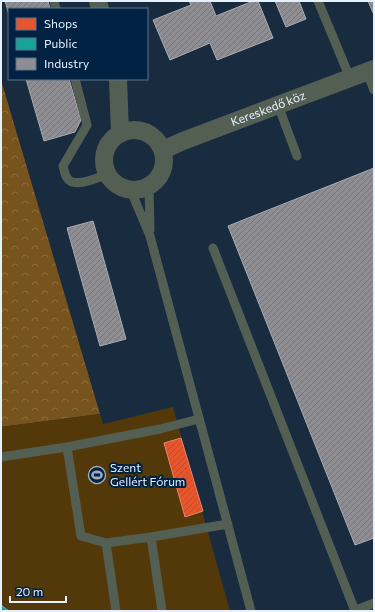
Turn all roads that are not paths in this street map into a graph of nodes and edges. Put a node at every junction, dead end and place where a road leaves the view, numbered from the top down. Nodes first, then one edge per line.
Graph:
1 (318, 1) edge
2 (364, 73) edge
3 (75, 80) edge
4 (119, 80) edge
5 (374, 90) edge
6 (278, 105) junction
7 (128, 132) junction
8 (163, 150) junction
9 (297, 156) dead end
10 (107, 174) junction
11 (149, 187) junction
12 (131, 191) junction
13 (150, 236) junction
14 (213, 248) dead end
15 (199, 419) junction
16 (67, 447) junction
17 (1, 457) edge
18 (228, 524) junction
19 (151, 537) junction
20 (106, 543) junction
21 (374, 603) edge
22 (116, 611) edge
23 (162, 611) edge
24 (251, 611) edge
25 (354, 611) edge

1 - 2 lane
2 - 5 lane
2 - 6 street, Kereskedő köz
3 - 10 lane
4 - 7 street
6 - 8 street, Kereskedő köz
6 - 9 lane
7 - 8 street
7 - 10 street
8 - 11 street
10 - 12 street
11 - 12 street
11 - 13 lane
12 - 13 lane
13 - 15 lane
14 - 25 lane
15 - 16 lane
15 - 18 lane
16 - 17 lane
16 - 20 lane
18 - 19 lane
18 - 24 lane
19 - 20 lane
19 - 23 lane
20 - 22 lane
21 - 25 lane

